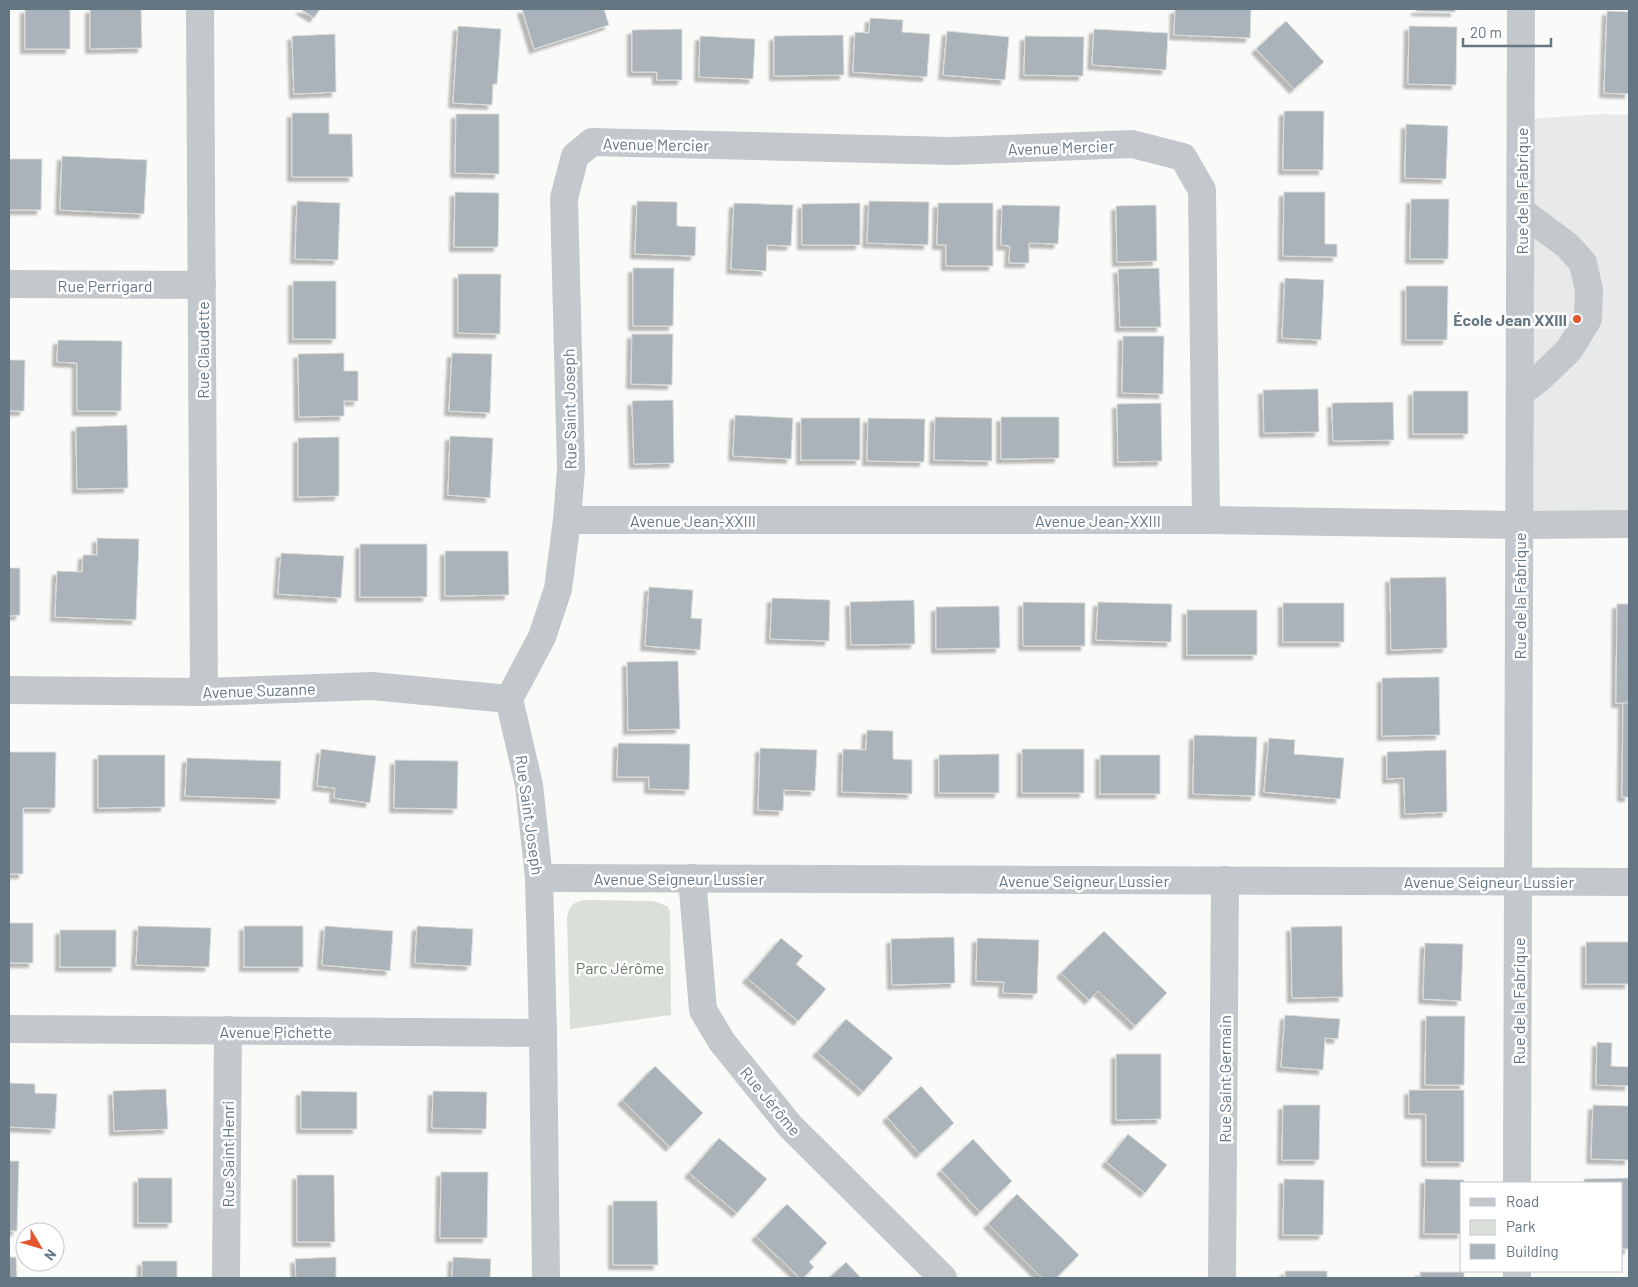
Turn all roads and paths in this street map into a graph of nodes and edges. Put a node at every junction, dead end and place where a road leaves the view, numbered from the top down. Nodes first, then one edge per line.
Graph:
1 (200, 9) edge
2 (1521, 9) edge
3 (575, 156) joint
4 (1521, 211) junction
5 (9, 284) edge
6 (202, 286) junction
7 (1520, 393) junction
8 (567, 520) junction
9 (1206, 520) junction
10 (1629, 524) edge
11 (1520, 525) junction
12 (9, 690) edge
13 (204, 692) junction
14 (510, 699) junction
15 (539, 878) junction
16 (692, 878) junction
17 (1225, 880) junction
18 (1518, 881) junction
19 (1629, 882) edge
20 (9, 1029) edge
21 (228, 1030) junction
22 (543, 1033) junction
23 (1517, 1182) edge
24 (226, 1278) edge
25 (546, 1278) edge
26 (943, 1278) edge
27 (1222, 1278) edge

1 - 6 street, Rue Claudette
2 - 4 street, Rue de la Fabrique
3 - 8 street, Rue Saint Joseph
3 - 9 street, Avenue Mercier
4 - 7 street, Rue de la Fabrique
4 - 7 street
5 - 6 street, Rue Perrigard
6 - 13 street, Rue Claudette
7 - 11 street, Rue de la Fabrique
8 - 9 street, Avenue Jean-XXIII
8 - 14 street, Rue Saint Joseph
9 - 11 street, Avenue Jean-XXIII
10 - 11 street, Avenue Jean-XXIII
11 - 18 street, Rue de la Fabrique
12 - 13 street, Avenue Suzanne
13 - 14 street, Avenue Suzanne
14 - 15 street, Rue Saint Joseph
15 - 16 street, Avenue Seigneur Lussier
15 - 22 street, Rue Saint Joseph
16 - 17 street, Avenue Seigneur Lussier
16 - 26 street, Rue Jérôme
17 - 18 street, Avenue Seigneur Lussier
17 - 27 street, Rue Saint Germain
18 - 19 street, Avenue Seigneur Lussier
18 - 23 street, Rue de la Fabrique
20 - 21 street, Avenue Pichette
21 - 22 street, Avenue Pichette
21 - 24 street, Rue Saint Henri
22 - 25 street, Rue Saint Joseph

